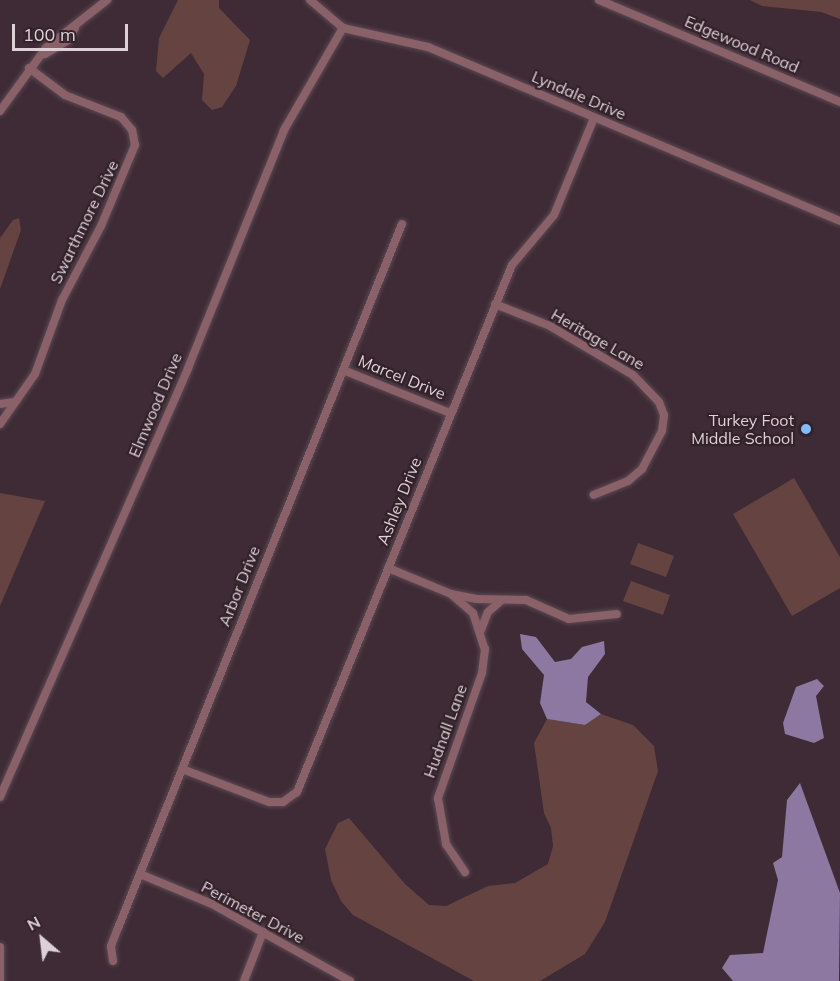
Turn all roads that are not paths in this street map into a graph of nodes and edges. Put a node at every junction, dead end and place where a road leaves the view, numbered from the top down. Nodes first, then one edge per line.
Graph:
1 (107, 0) edge
2 (310, 0) edge
3 (599, 0) edge
4 (343, 28) junction
5 (29, 68) junction
6 (840, 102) edge
7 (0, 111) edge
8 (594, 118) junction
9 (840, 221) edge
10 (402, 224) dead end
11 (495, 304) junction
12 (343, 370) junction
13 (15, 402) junction
14 (0, 404) edge
15 (450, 413) junction
16 (0, 424) edge
17 (594, 495) dead end
18 (388, 568) junction
19 (451, 594) junction
20 (502, 600) junction
21 (617, 614) dead end
22 (481, 630) junction
23 (182, 769) junction
24 (0, 797) edge
25 (465, 872) dead end
26 (140, 874) junction
27 (263, 932) junction
28 (0, 947) edge
29 (113, 961) dead end
30 (0, 981) edge
31 (243, 981) edge
32 (350, 981) edge

1 - 5 street
2 - 4 street, Lyndale Drive
3 - 6 street, Edgewood Road
4 - 8 street, Lyndale Drive
4 - 24 street, Elmwood Drive
5 - 7 street
5 - 13 street, Swarthmore Drive
8 - 9 street, Lyndale Drive
8 - 11 street, Ashley Drive
10 - 12 street, Arbor Drive
11 - 15 street, Ashley Drive
11 - 17 street, Heritage Lane
12 - 15 street, Marcel Drive
12 - 23 street, Arbor Drive
13 - 14 street
13 - 16 street, Swarthmore Drive
15 - 18 street, Ashley Drive
18 - 19 street, Hudnall Lane
18 - 23 street, Ashley Drive
19 - 20 street, Hudnall Lane
19 - 22 street, Hudnall Lane
20 - 21 street, Hudnall Lane
20 - 22 street
22 - 25 street, Hudnall Lane
23 - 26 street, Arbor Drive
26 - 27 street, Perimeter Drive
26 - 29 street, Arbor Drive
27 - 31 street
27 - 32 street, Perimeter Drive
28 - 30 street

